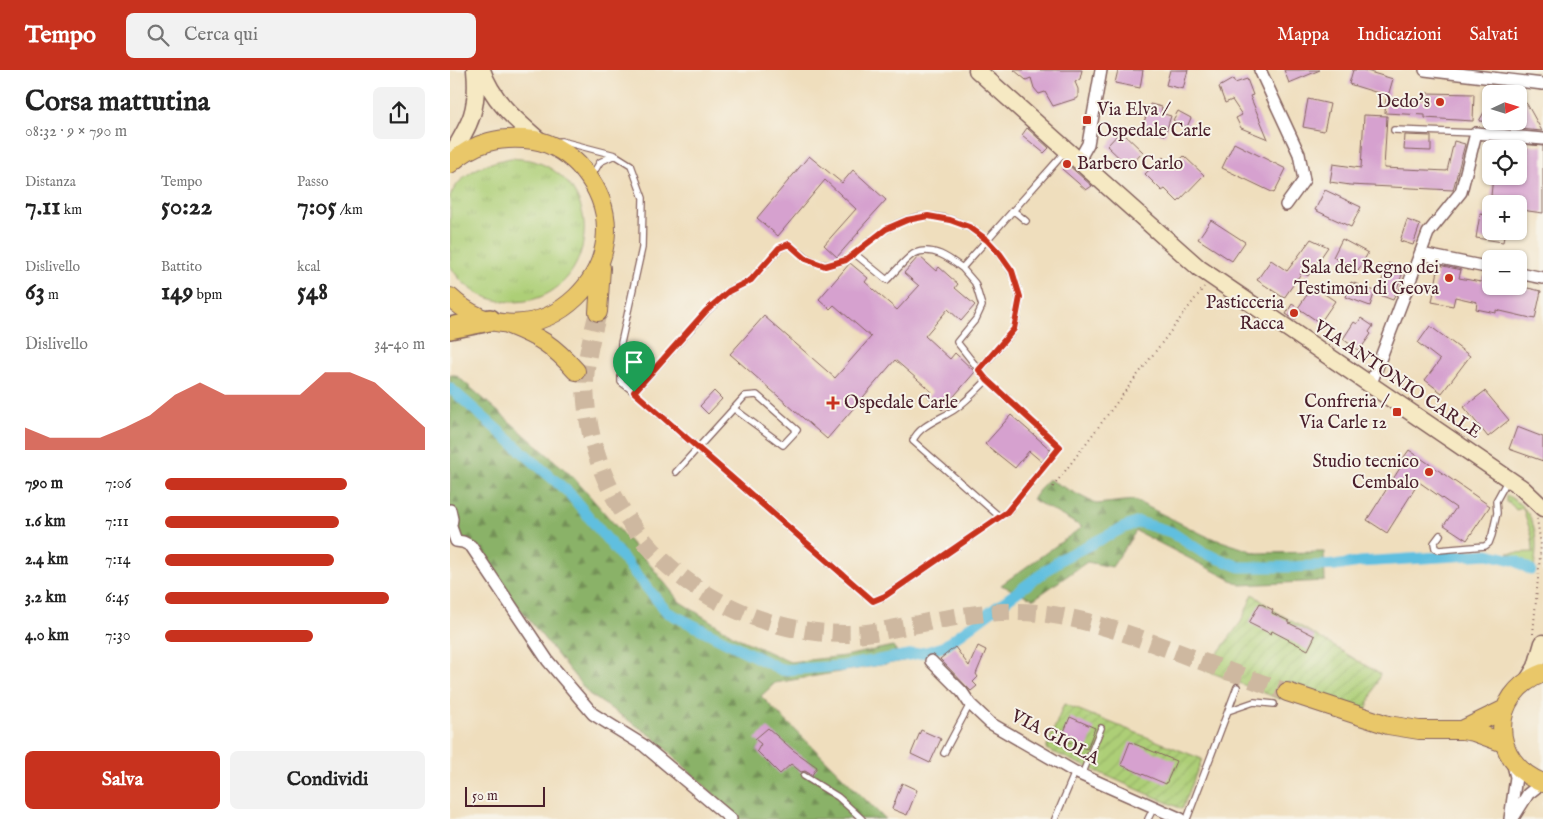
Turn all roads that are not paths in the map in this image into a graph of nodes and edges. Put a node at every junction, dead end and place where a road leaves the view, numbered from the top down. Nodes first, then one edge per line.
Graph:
1 (474, 70) edge
2 (482, 70) edge
3 (977, 70) edge
4 (1101, 70) edge
5 (1260, 70) edge
6 (1426, 70) edge
7 (1474, 73) edge
8 (1543, 84) edge
9 (1394, 130) dead end
10 (1476, 133) junction
11 (1543, 139) edge
12 (544, 143) junction
13 (1067, 149) junction
14 (615, 155) junction
15 (450, 157) edge
16 (1080, 160) junction
17 (450, 164) edge
18 (590, 178) junction
19 (1286, 205) dead end
20 (1014, 211) junction
21 (1026, 221) dead end
22 (987, 240) junction
23 (855, 254) junction
24 (1421, 254) junction
25 (603, 255) junction
26 (1482, 266) edge
27 (962, 268) junction
28 (1527, 275) edge
29 (1543, 278) edge
30 (450, 297) edge
31 (598, 312) tunnel mouth
32 (497, 322) junction
33 (450, 328) edge
34 (979, 370) junction
35 (576, 371) dead end
36 (987, 380) junction
37 (1370, 386) junction
38 (634, 392) junction
39 (733, 408) junction
40 (699, 449) junction
41 (676, 472) dead end
42 (1515, 483) junction
43 (1541, 506) edge
44 (450, 510) edge
45 (1000, 517) junction
46 (450, 524) edge
47 (1440, 535) dead end
48 (453, 545) edge
49 (1538, 640) edge
50 (931, 661) dead end
51 (1535, 677) edge
52 (1237, 687) dead end
53 (1280, 698) joint
54 (970, 704) junction
55 (1505, 709) junction
56 (1228, 711) junction
57 (1101, 728) dead end
58 (1462, 730) junction
59 (1504, 743) junction
60 (944, 753) dead end
61 (1512, 761) junction
62 (1079, 773) junction
63 (804, 776) dead end
64 (1542, 783) edge
65 (1154, 807) junction
66 (731, 819) edge
67 (862, 819) edge
68 (1055, 819) edge
69 (1148, 819) edge
70 (1181, 819) edge
71 (1187, 819) edge
72 (1511, 819) edge

1 - 15 street
2 - 12 street
3 - 13 street, VIA ANTONIO CARLE
4 - 16 street
5 - 19 street
6 - 7 street
7 - 8 street
9 - 10 lane
10 - 11 street
10 - 24 street
12 - 14 lane
12 - 17 main road
12 - 18 main road
13 - 16 street, VIA ANTONIO CARLE
13 - 20 lane
14 - 18 lane
14 - 38 lane
16 - 37 street, VIA ANTONIO CARLE
18 - 25 main road
20 - 21 lane
20 - 22 lane
22 - 23 lane
22 - 27 lane
22 - 34 lane
23 - 27 lane
23 - 38 lane
24 - 26 street
24 - 37 street
25 - 31 main road
25 - 32 main road
27 - 34 lane
28 - 29 street
30 - 32 main road
32 - 33 highway
32 - 35 main road
34 - 36 lane
36 - 45 lane
36 - 45 lane
37 - 42 street, VIA ANTONIO CARLE
38 - 40 lane
39 - 39 lane
39 - 40 lane
40 - 41 lane
40 - 45 lane
42 - 43 street, VIA ANTONIO CARLE
42 - 47 lane
44 - 46 street
46 - 48 street
48 - 66 street
49 - 51 street
50 - 54 street, VIA GIOLA
51 - 55 main road
52 - 56 lane
53 - 56 lane
53 - 58 main road
54 - 60 lane
54 - 62 street, VIA GIOLA
55 - 58 main road
55 - 59 main road
56 - 71 lane
57 - 62 lane
58 - 59 main road
59 - 61 main road
61 - 64 main road
61 - 72 street
62 - 65 street, VIA GIOLA
62 - 68 lane
63 - 67 lane
64 - 72 street
65 - 69 lane
65 - 70 street, VIA GIOLA

